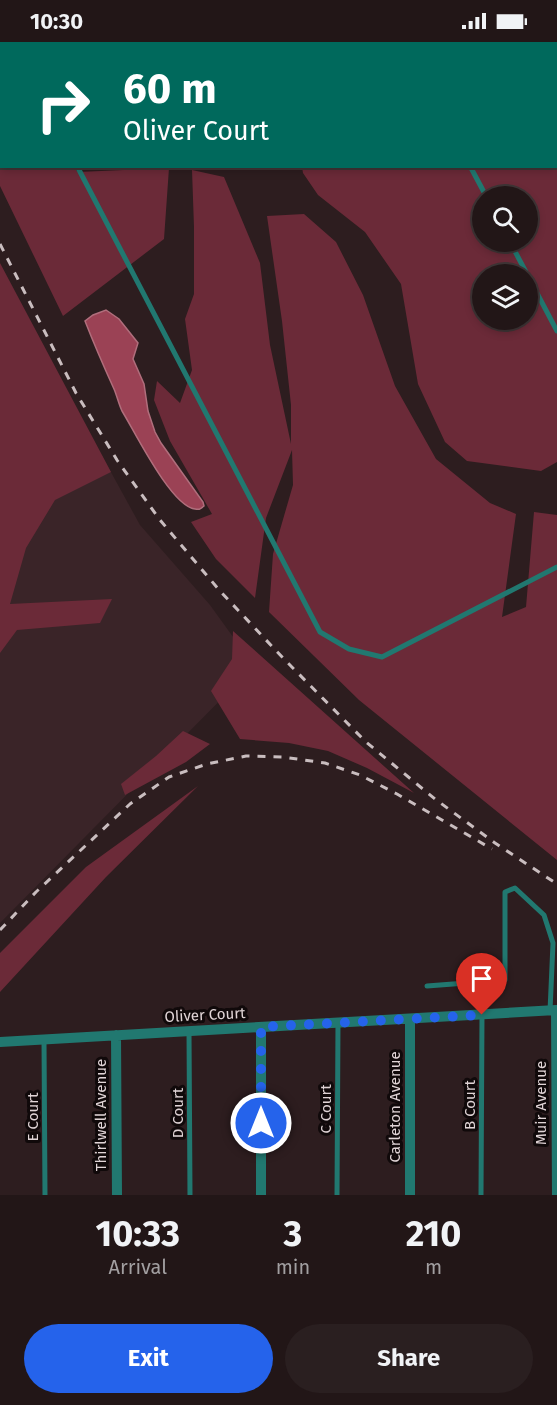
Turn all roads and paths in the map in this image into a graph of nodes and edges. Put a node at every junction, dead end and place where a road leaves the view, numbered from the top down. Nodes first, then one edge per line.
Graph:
1 (78, 168) edge
2 (471, 168) edge
3 (481, 186) edge
4 (538, 294) edge
5 (557, 331) edge
6 (557, 567) edge
7 (427, 986) dead end
8 (553, 1011) edge
9 (482, 1015) junction
10 (410, 1019) junction
11 (338, 1023) junction
12 (261, 1027) junction
13 (189, 1031) junction
14 (116, 1035) junction
15 (45, 1040) junction
16 (0, 1042) edge
17 (557, 1076) edge
18 (45, 1195) edge
19 (117, 1195) edge
20 (190, 1195) edge
21 (261, 1195) edge
22 (337, 1195) edge
23 (410, 1195) edge
24 (481, 1195) edge
25 (556, 1195) edge

1 - 6 lane
2 - 3 lane
4 - 5 lane
7 - 8 lane
8 - 9 street, Oliver Court
8 - 17 street, Muir Avenue
9 - 10 street, Oliver Court
9 - 24 lane, B Court
10 - 11 street, Oliver Court
10 - 23 street, Carleton Avenue
11 - 12 street, Oliver Court
11 - 22 lane, C Court
12 - 13 street, Oliver Court
12 - 21 street
13 - 14 street, Oliver Court
13 - 20 lane, D Court
14 - 15 street, Oliver Court
14 - 19 street, Thirlwell Avenue
15 - 16 street, Oliver Court
15 - 18 lane, E Court
17 - 25 street, Muir Avenue

